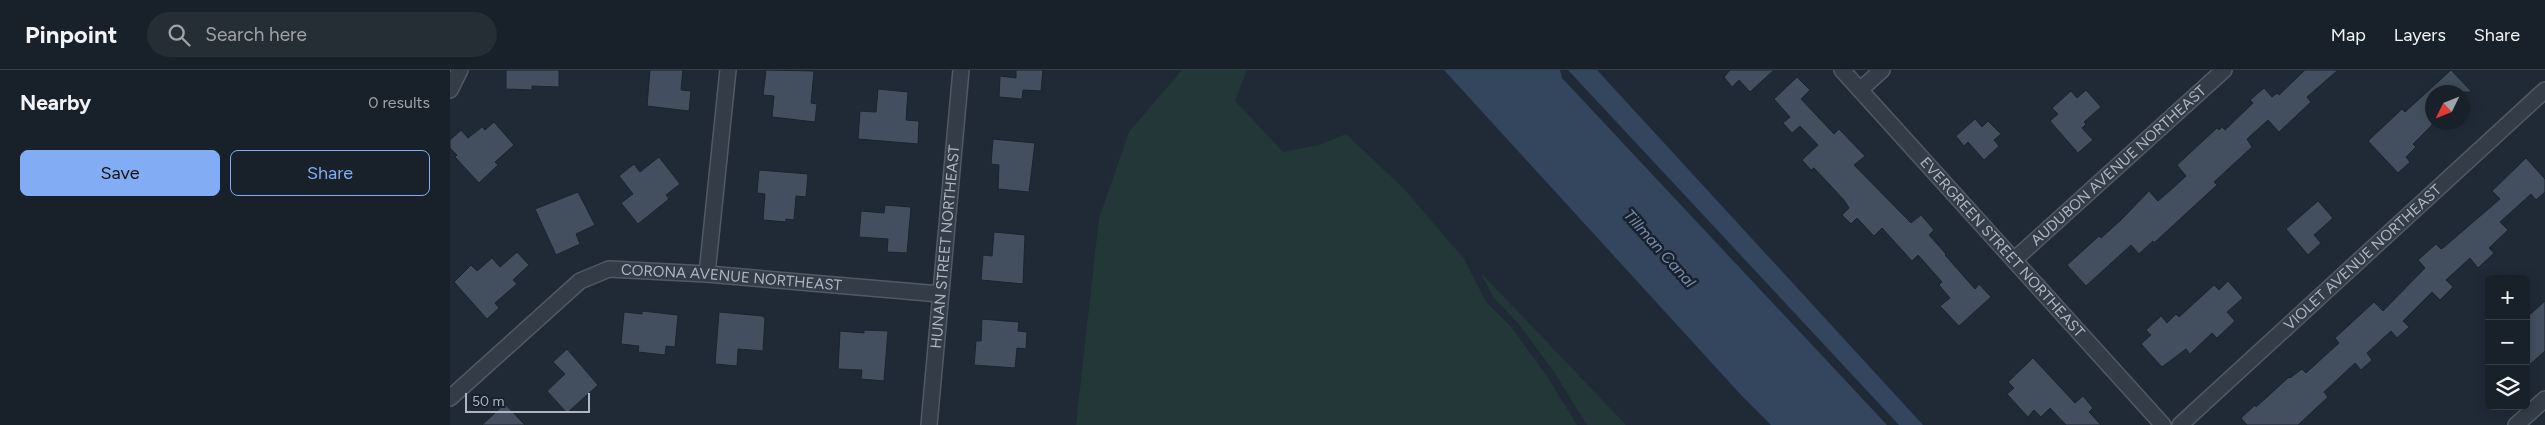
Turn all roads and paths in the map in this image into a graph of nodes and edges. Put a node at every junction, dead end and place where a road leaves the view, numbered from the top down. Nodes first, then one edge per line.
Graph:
1 (460, 70) edge
2 (728, 70) edge
3 (960, 70) edge
4 (1842, 70) edge
5 (1882, 70) edge
6 (2224, 70) edge
7 (450, 90) edge
8 (1860, 90) junction
9 (2545, 90) edge
10 (2014, 260) junction
11 (707, 274) junction
12 (940, 294) junction
13 (450, 398) edge
14 (2545, 399) edge
15 (929, 425) edge
16 (2163, 425) edge
17 (2180, 425) edge
18 (2516, 425) edge

1 - 7 street
2 - 11 street
3 - 12 street, HUNAN STREET NORTHEAST
4 - 8 street, EVERGREEN STREET NORTHEAST
5 - 8 street
6 - 10 street, AUDUBON AVENUE NORTHEAST
8 - 10 street, EVERGREEN STREET NORTHEAST
9 - 17 street, VIOLET AVENUE NORTHEAST
10 - 16 street, EVERGREEN STREET NORTHEAST
11 - 12 street, CORONA AVENUE NORTHEAST
11 - 13 street, CORONA AVENUE NORTHEAST
12 - 15 street, HUNAN STREET NORTHEAST
14 - 18 street

